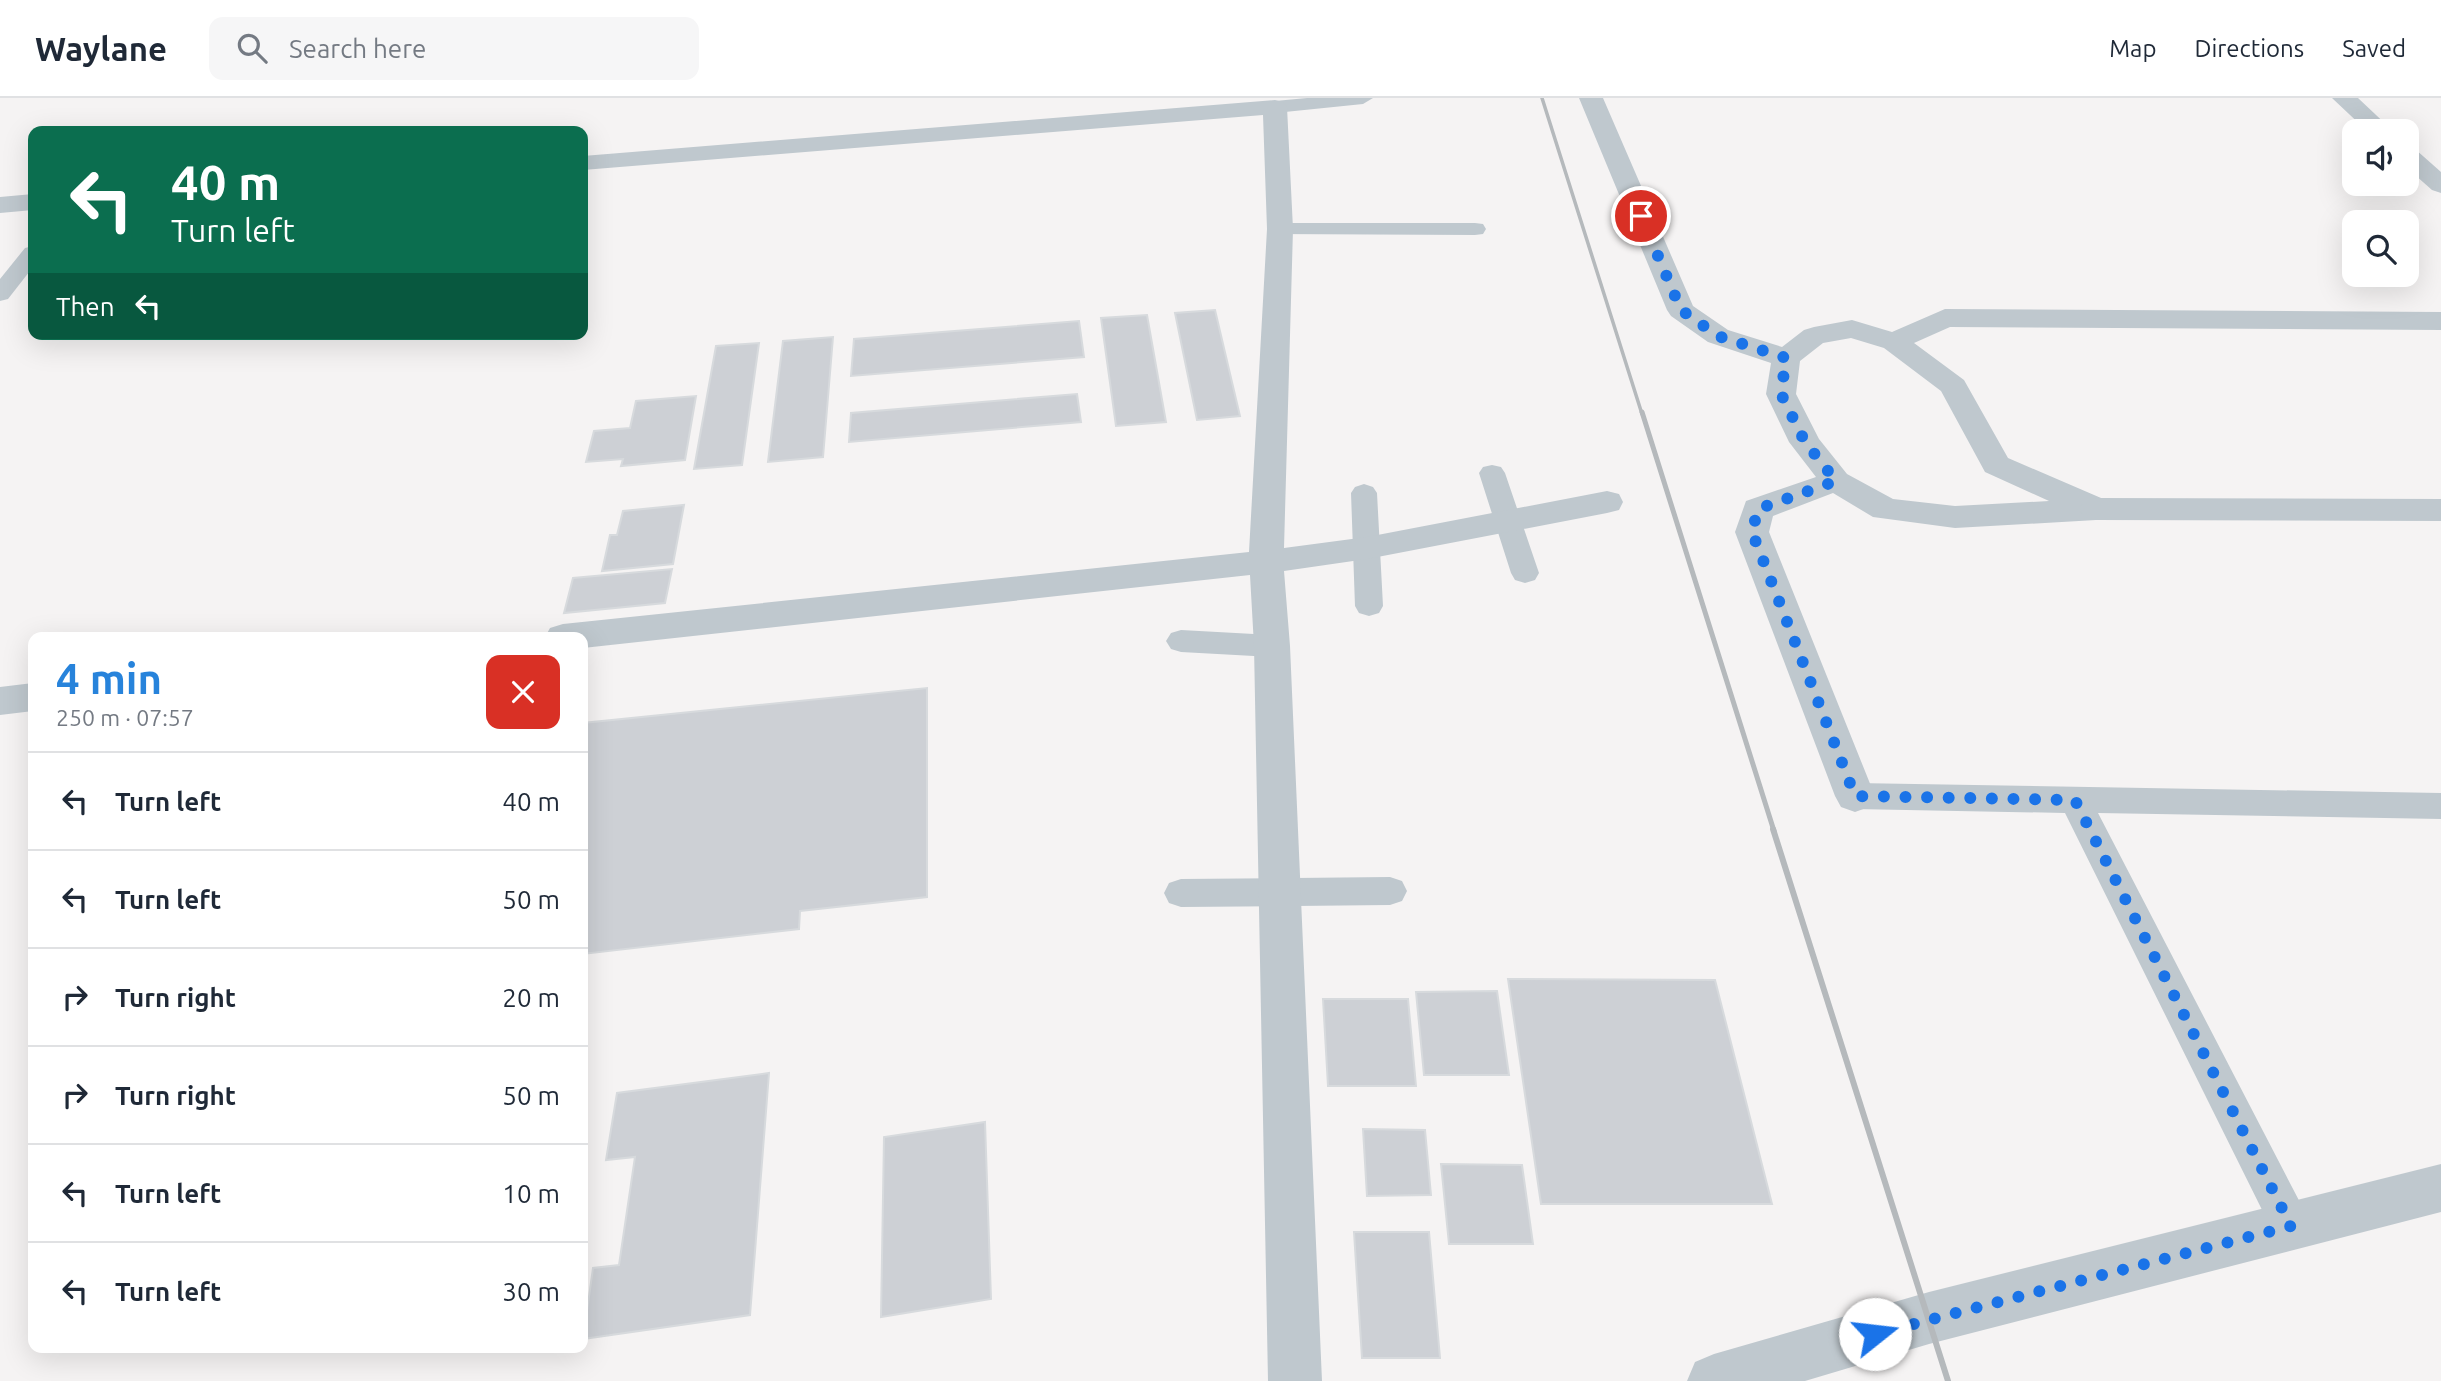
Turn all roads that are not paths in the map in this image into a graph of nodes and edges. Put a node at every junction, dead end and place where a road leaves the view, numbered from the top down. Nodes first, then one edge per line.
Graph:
1 (1363, 98) edge
2 (1591, 98) edge
3 (2343, 98) edge
4 (1275, 107) junction
5 (2367, 119) edge
6 (588, 163) edge
7 (2419, 165) edge
8 (2441, 184) edge
9 (28, 202) edge
10 (0, 205) edge
11 (1280, 229) junction
12 (1475, 229) dead end
13 (28, 259) edge
14 (0, 294) edge
15 (2441, 321) edge
16 (1894, 342) junction
17 (1786, 358) junction
18 (1996, 465) junction
19 (1492, 473) dead end
20 (1836, 481) junction
21 (1364, 494) dead end
22 (1607, 502) dead end
23 (2096, 509) junction
24 (2441, 510) edge
25 (1996, 515) junction
26 (1507, 520) junction
27 (1367, 548) junction
28 (1266, 562) junction
29 (1525, 573) dead end
30 (1369, 606) dead end
31 (588, 634) edge
32 (1181, 641) dead end
33 (1272, 646) junction
34 (28, 698) edge
35 (0, 701) edge
36 (1855, 796) joint
37 (2075, 800) junction
38 (2441, 806) edge
39 (1390, 891) dead end
40 (1181, 893) dead end
41 (1280, 893) junction
42 (2441, 1188) edge
43 (2291, 1226) junction
44 (1295, 1381) edge
45 (1714, 1381) edge

1 - 4 lane
2 - 17 street
3 - 5 street
4 - 6 street
4 - 11 street
7 - 8 street
9 - 10 street
11 - 12 lane
11 - 28 street
13 - 14 lane
15 - 16 street
16 - 17 street
16 - 18 street
17 - 20 street
18 - 23 street
18 - 25 street
19 - 26 lane
20 - 25 street
20 - 36 street
21 - 27 lane
22 - 26 street
23 - 24 street
23 - 25 street
26 - 27 street
26 - 29 lane
27 - 28 street
27 - 30 lane
28 - 31 street
28 - 33 street
32 - 33 lane
33 - 41 street
34 - 35 street
36 - 37 lane
37 - 38 lane
37 - 43 lane
39 - 41 lane
40 - 41 lane
41 - 44 street
42 - 43 street
43 - 45 street

